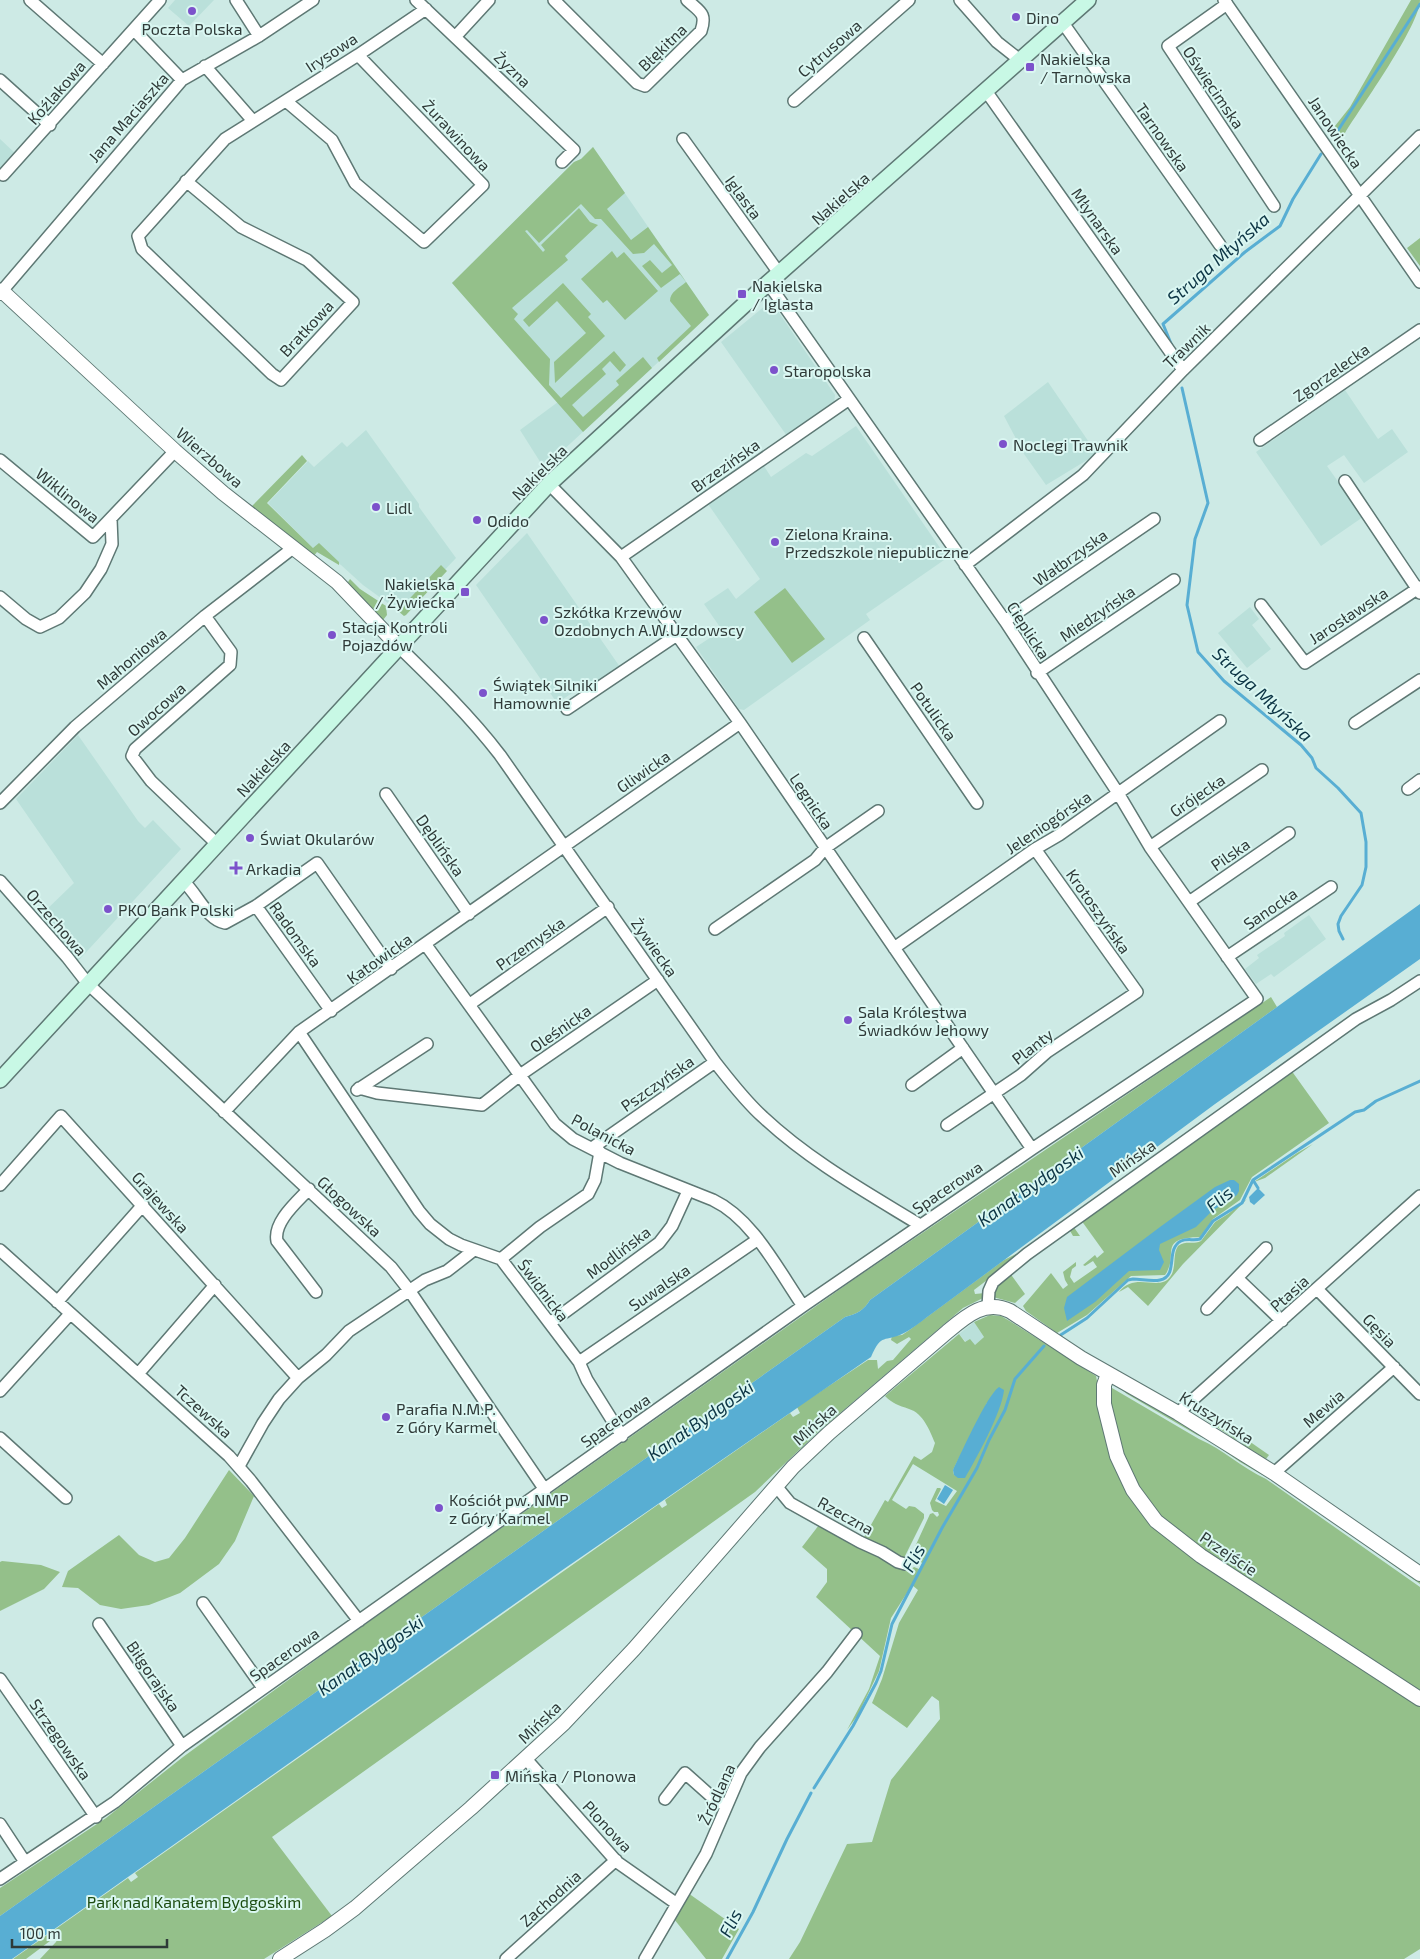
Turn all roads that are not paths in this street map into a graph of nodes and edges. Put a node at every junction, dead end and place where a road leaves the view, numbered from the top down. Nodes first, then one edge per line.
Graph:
1 (30, 0) edge
2 (160, 0) edge
3 (236, 0) edge
4 (313, 0) edge
5 (416, 0) edge
6 (489, 0) edge
7 (554, 0) edge
8 (687, 0) edge
9 (909, 0) edge
10 (960, 0) edge
11 (1088, 0) edge
12 (1225, 2) edge
13 (426, 9) junction
14 (1063, 23) junction
15 (134, 30) junction
16 (259, 36) junction
17 (455, 37) junction
18 (358, 55) junction
19 (1021, 61) junction
20 (103, 64) junction
21 (205, 66) junction
22 (0, 80) edge
23 (182, 80) junction
24 (986, 91) junction
25 (286, 101) junction
26 (794, 101) dead end
27 (253, 121) junction
28 (50, 125) junction
29 (1420, 136) edge
30 (683, 139) dead end
31 (562, 162) dead end
32 (2, 176) dead end
33 (186, 181) junction
34 (1360, 197) junction
35 (1274, 206) dead end
36 (138, 236) joint
37 (1220, 245) dead end
38 (774, 278) junction
39 (1420, 282) edge
40 (1, 291) edge
41 (1420, 330) edge
42 (1183, 370) junction
43 (848, 400) junction
44 (1260, 440) dead end
45 (175, 451) junction
46 (0, 460) edge
47 (1345, 481) dead end
48 (550, 484) junction
49 (110, 519) junction
50 (1154, 519) dead end
51 (93, 537) junction
52 (293, 548) junction
53 (108, 552) junction
54 (621, 557) junction
55 (964, 566) junction
56 (1174, 580) dead end
57 (1419, 589) edge
58 (0, 597) edge
59 (1261, 604) dead end
60 (205, 616) junction
61 (1005, 622) junction
62 (677, 635) junction
63 (864, 638) dead end
64 (399, 647) junction
65 (1038, 673) junction
66 (1420, 680) edge
67 (567, 708) dead end
68 (1220, 721) dead end
69 (740, 723) junction
70 (1355, 723) dead end
71 (1262, 770) dead end
72 (1420, 780) edge
73 (1408, 789) dead end
74 (1118, 793) junction
75 (386, 794) dead end
76 (977, 803) dead end
77 (0, 804) edge
78 (878, 811) dead end
79 (1289, 833) dead end
80 (217, 844) junction
81 (564, 846) junction
82 (1150, 847) junction
83 (824, 848) junction
84 (1035, 849) junction
85 (0, 881) edge
86 (182, 881) junction
87 (1331, 887) dead end
88 (1189, 902) junction
89 (256, 906) junction
90 (608, 907) junction
91 (469, 914) junction
92 (715, 929) dead end
93 (426, 945) junction
94 (894, 948) junction
95 (1227, 957) junction
96 (391, 969) junction
97 (658, 980) junction
98 (1420, 981) edge
99 (88, 984) junction
100 (1137, 992) joint
101 (1257, 999) joint
102 (470, 1004) junction
103 (331, 1011) junction
104 (300, 1032) junction
105 (427, 1044) dead end
106 (963, 1048) junction
107 (716, 1062) junction
108 (520, 1075) junction
109 (0, 1080) edge
110 (912, 1085) dead end
111 (360, 1088) junction
112 (994, 1094) junction
113 (345, 1097) junction
114 (224, 1112) junction
115 (947, 1125) dead end
116 (1032, 1149) junction
117 (596, 1150) junction
118 (620, 1162) junction
119 (597, 1173) junction
120 (0, 1185) edge
121 (309, 1189) junction
122 (688, 1190) junction
123 (1420, 1196) edge
124 (143, 1205) junction
125 (920, 1225) junction
126 (757, 1240) junction
127 (1266, 1248) dead end
128 (0, 1250) edge
129 (474, 1250) junction
130 (501, 1259) junction
131 (1237, 1278) junction
132 (215, 1285) junction
133 (1318, 1289) junction
134 (409, 1290) junction
135 (316, 1292) dead end
136 (58, 1302) junction
137 (803, 1306) junction
138 (988, 1306) junction
139 (1207, 1309) dead end
140 (70, 1314) junction
141 (1282, 1321) junction
142 (550, 1323) junction
143 (579, 1362) junction
144 (1394, 1367) junction
145 (138, 1374) junction
146 (1108, 1374) junction
147 (298, 1378) junction
148 (0, 1392) edge
149 (1420, 1394) edge
150 (1178, 1413) junction
151 (622, 1436) junction
152 (0, 1438) edge
153 (239, 1466) junction
154 (1274, 1473) junction
155 (776, 1486) junction
156 (545, 1490) junction
157 (66, 1498) dead end
158 (905, 1564) dead end
159 (1420, 1574) edge
160 (203, 1604) dead end
161 (358, 1621) junction
162 (99, 1624) dead end
163 (856, 1634) dead end
164 (0, 1679) edge
165 (263, 1688) junction
166 (1420, 1699) edge
167 (182, 1746) junction
168 (526, 1759) junction
169 (665, 1799) dead end
170 (726, 1806) junction
171 (96, 1816) junction
172 (0, 1824) edge
173 (616, 1860) junction
174 (25, 1862) junction
175 (0, 1879) edge
176 (677, 1904) junction
177 (280, 1959) edge
178 (506, 1959) edge
179 (645, 1959) edge

1 - 20 street
2 - 15 street, Koźlakowa
3 - 16 street
4 - 16 street, Jana Maciaszka
5 - 13 street, Żyzna
6 - 17 street
7 - 8 street, Błękitna
9 - 26 street, Cytrusowa
10 - 19 street
11 - 14 main road, Nakielska
12 - 34 street, Janowiecka
12 - 35 street, Oświęcimska
13 - 17 street, Żyzna
13 - 18 street, Irysowa
14 - 19 main road, Nakielska
14 - 37 street, Tarnowska
15 - 20 street, Koźlakowa
15 - 23 street
16 - 21 street, Jana Maciaszka
17 - 31 street, Żyzna
18 - 25 street, Irysowa
18 - 25 street, Żurawinowa
19 - 24 main road, Nakielska
20 - 28 street, Koźlakowa
21 - 23 street, Jana Maciaszka
21 - 27 street
22 - 28 street
23 - 40 street, Jana Maciaszka
24 - 38 main road, Nakielska
24 - 42 street, Młynarska
25 - 27 street, Irysowa
27 - 33 street, Irysowa
28 - 32 street, Koźlakowa
29 - 34 street, Trawnik
30 - 38 street, Iglasta
33 - 36 street, Irysowa
33 - 36 street, Bratkowa
34 - 39 street, Janowiecka
34 - 42 street, Trawnik
38 - 43 street, Cieplicka
38 - 48 main road, Nakielska
40 - 45 street, Wierzbowa
41 - 44 street, Zgorzelecka
42 - 55 street, Trawnik
43 - 54 street, Brzezińska
43 - 55 street, Cieplicka
45 - 49 street, Wiklinowa
45 - 52 street, Wierzbowa
46 - 51 street, Wiklinowa
47 - 57 street
48 - 54 street, Legnicka
48 - 64 main road, Nakielska
49 - 51 street, Wiklinowa
49 - 53 street
50 - 61 street, Wałbrzyska
51 - 53 street
52 - 60 street, Mahoniowa
52 - 64 street, Wierzbowa
53 - 58 street
54 - 62 street, Legnicka
55 - 61 street, Cieplicka
56 - 65 street, Miedzyńska
57 - 59 street, Jarosławska
60 - 77 street, Mahoniowa
60 - 80 street, Owocowa
61 - 65 street, Cieplicka
62 - 67 street
62 - 69 street, Legnicka
63 - 76 street, Potulicka
64 - 80 main road, Nakielska
64 - 81 street, Żywiecka
65 - 74 street, Cieplicka
66 - 70 street
68 - 74 street, Jeleniogórska
69 - 81 street, Gliwicka
69 - 83 street, Legnicka
71 - 82 street, Grójecka
72 - 73 street
74 - 82 street, Cieplicka
74 - 84 street, Jeleniogórska
75 - 91 street, Dęblińska
78 - 83 street
79 - 88 street, Pilska
80 - 86 main road, Nakielska
81 - 90 street, Żywiecka
81 - 91 street, Katowicka
82 - 88 street, Cieplicka
83 - 92 street
83 - 94 street, Legnicka
84 - 94 street, Jeleniogórska
84 - 100 street, Krotoszyńska
85 - 99 street, Orzechowa
86 - 89 street, Radomska
86 - 99 main road, Nakielska
87 - 95 street, Sanocka
88 - 95 street, Cieplicka
89 - 96 street
89 - 103 street, Radomska
90 - 97 street, Żywiecka
90 - 102 street, Przemyska
91 - 93 street, Katowicka
93 - 96 street, Katowicka
93 - 102 street, Polanicka
94 - 106 street, Legnicka
95 - 101 street, Cieplicka
96 - 103 street, Katowicka
97 - 107 street, Żywiecka
97 - 108 street, Oleśnicka
98 - 138 street, Mińska
99 - 109 main road, Nakielska
99 - 114 street, Głogowska
100 - 112 street, Planty
101 - 116 street, Spacerowa
102 - 108 street, Polanicka
103 - 104 street, Katowicka
104 - 113 street, Świdnicka
104 - 114 street, Katowicka
105 - 111 street
106 - 110 street
106 - 112 street, Legnicka
107 - 117 street, Pszczyńska
107 - 125 street, Żywiecka
108 - 111 street, Oleśnicka
108 - 117 street, Polanicka
111 - 113 street
112 - 115 street, Planty
112 - 116 street, Legnicka
113 - 129 street, Świdnicka
114 - 121 street, Głogowska
116 - 125 street, Spacerowa
117 - 118 street, Polanicka
117 - 119 street
118 - 119 street
118 - 122 street, Polanicka
119 - 130 street
120 - 124 street, Grajewska
121 - 134 street, Głogowska
121 - 135 street
122 - 126 street, Polanicka
122 - 142 street, Modlińska
123 - 133 street, Ptasia
124 - 132 street, Grajewska
124 - 136 street
125 - 137 street, Spacerowa
126 - 137 street, Polanicka
126 - 143 street, Suwalska
127 - 131 street
128 - 136 street, Tczewska
129 - 130 street, Świdnicka
129 - 134 street
130 - 142 street, Świdnicka
131 - 139 street
131 - 141 street
132 - 145 street
132 - 147 street, Grajewska
133 - 141 street, Ptasia
133 - 144 street, Gęsia
134 - 147 street
134 - 156 street, Głogowska
136 - 140 street, Tczewska
137 - 151 street, Spacerowa
138 - 146 street, Kruszyńska
138 - 155 street, Mińska
140 - 145 street, Tczewska
140 - 148 street
141 - 150 street, Ptasia
142 - 143 street, Świdnicka
143 - 151 street, Świdnicka
144 - 149 street, Gęsia
144 - 154 street, Mewia
145 - 153 street, Tczewska
146 - 150 street, Kruszyńska
146 - 166 street, Przejście
147 - 153 street
150 - 154 street, Kruszyńska
151 - 156 street, Spacerowa
152 - 157 street
153 - 161 street, Tczewska
154 - 159 street, Kruszyńska
155 - 158 street, Rzeczna
155 - 168 street, Mińska
156 - 161 street, Spacerowa
160 - 165 street
161 - 165 street, Spacerowa
162 - 167 street, Biłgorajska
163 - 170 street, Źródlana
164 - 171 street, Strzegowska
165 - 167 street, Spacerowa
167 - 171 street, Spacerowa
168 - 173 street, Plonowa
168 - 177 street, Mińska
169 - 170 street
170 - 176 street, Źródlana
171 - 174 street, Spacerowa
172 - 174 street
173 - 176 street, Plonowa
173 - 178 street, Zachodnia
174 - 175 street, Spacerowa
176 - 179 street, Źródlana

